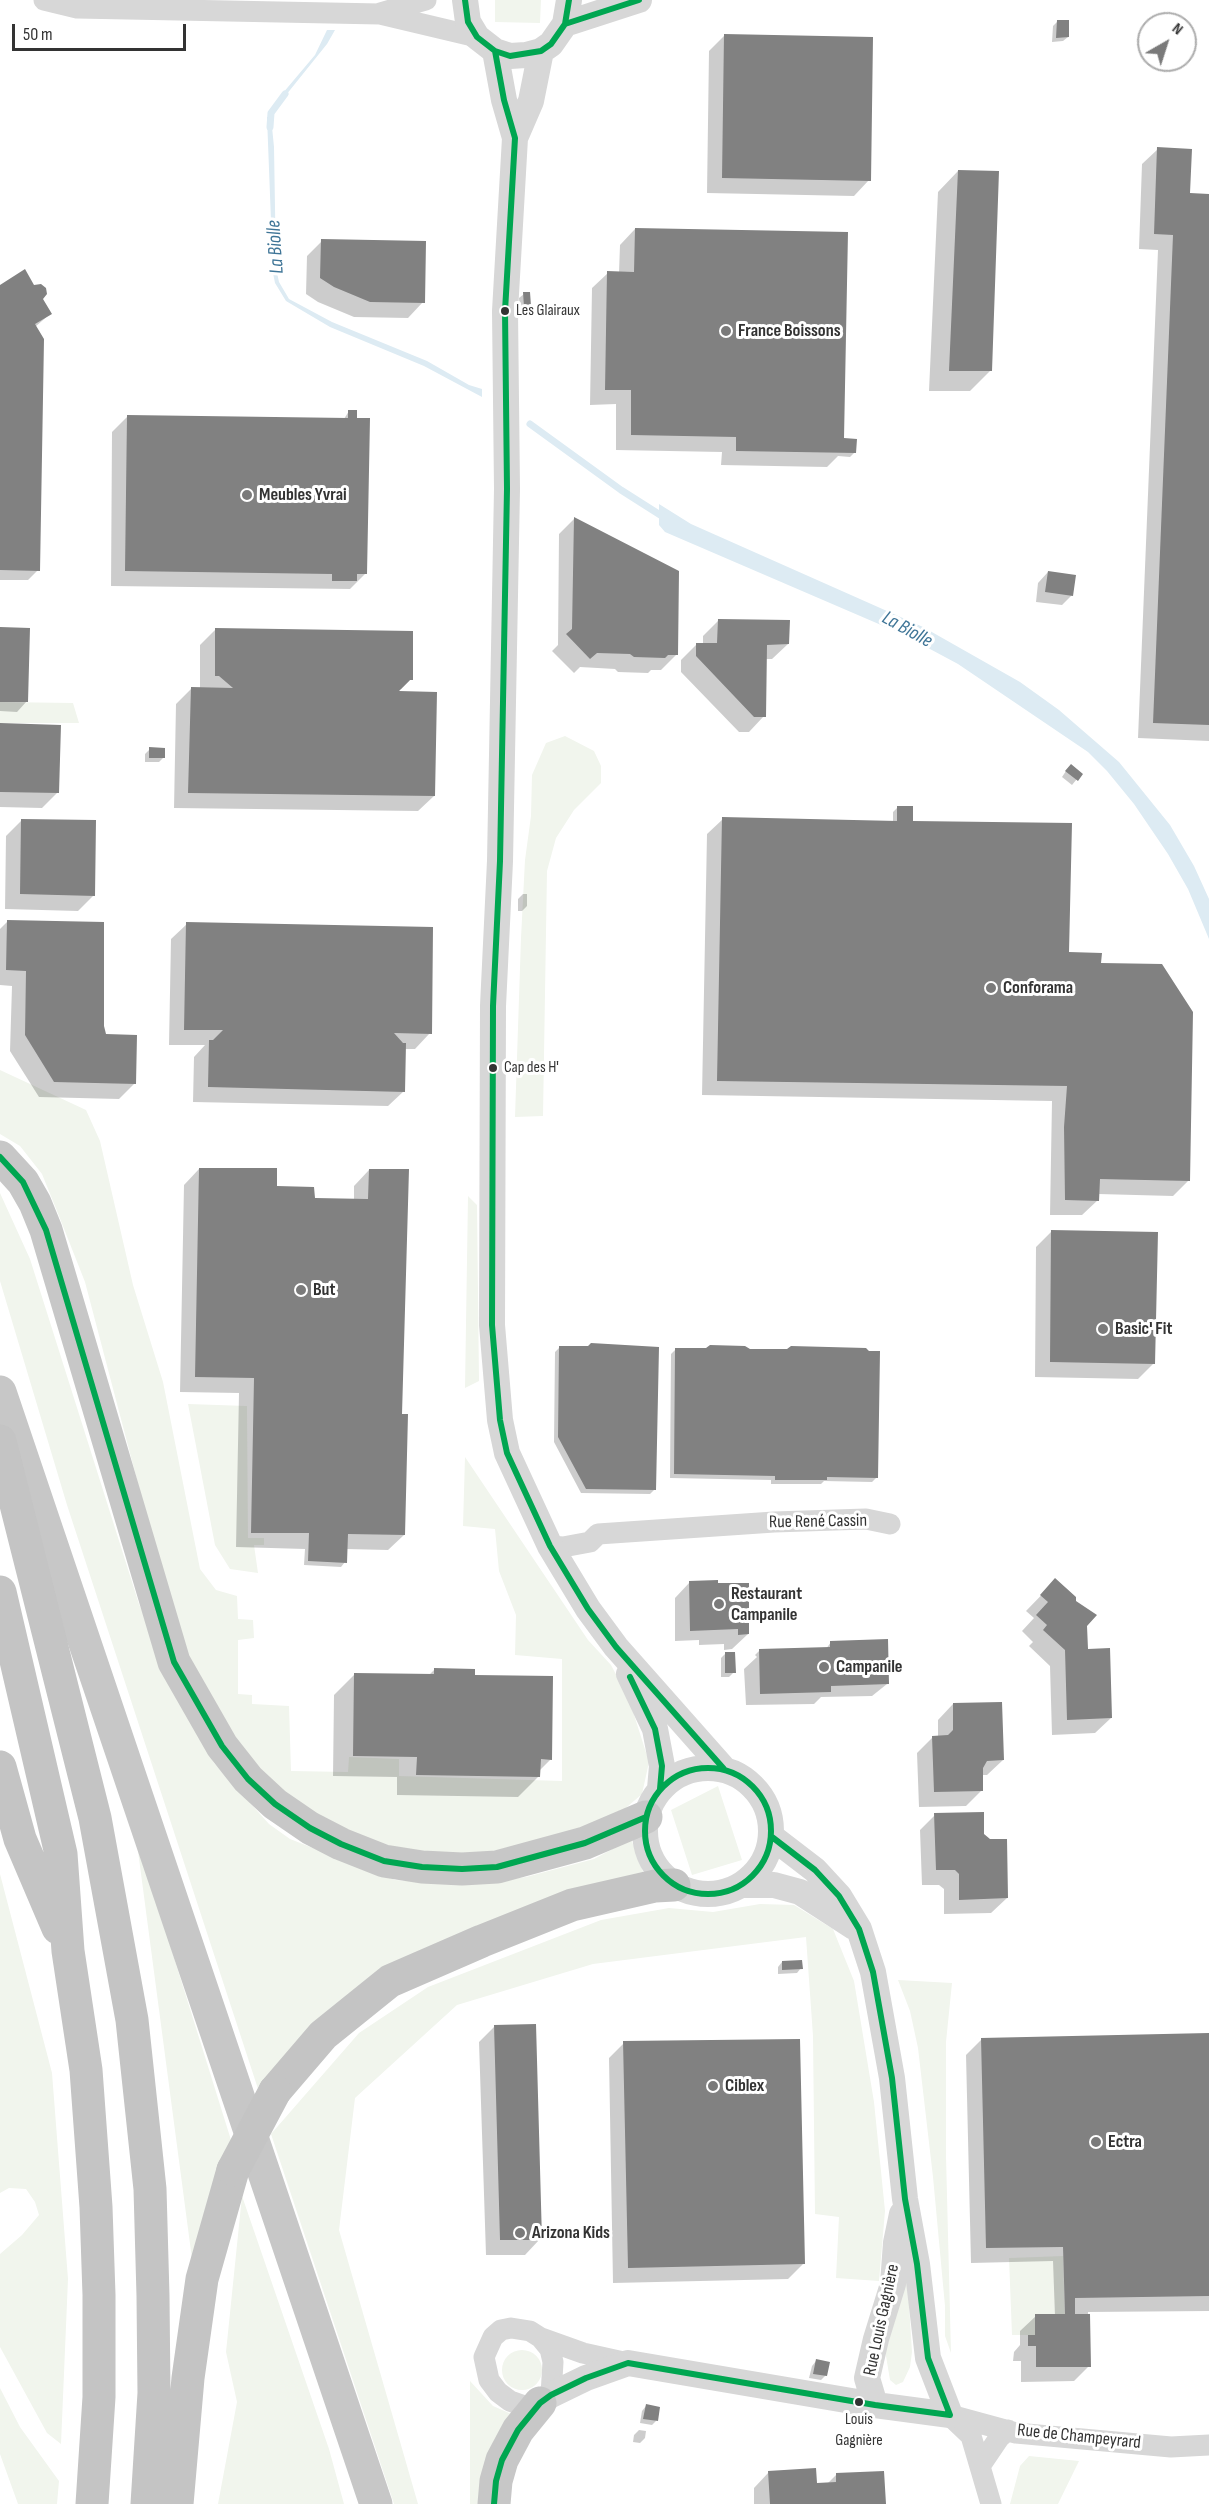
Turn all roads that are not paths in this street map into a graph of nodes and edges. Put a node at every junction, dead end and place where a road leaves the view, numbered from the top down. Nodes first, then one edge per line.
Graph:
1 (44, 0) edge
2 (426, 0) edge
3 (465, 0) edge
4 (639, 0) edge
5 (567, 12) edge
6 (380, 14) junction
7 (486, 44) junction
8 (541, 51) junction
9 (515, 138) junction
10 (0, 1158) edge
11 (0, 1392) edge
12 (0, 1441) edge
13 (590, 1542) junction
14 (549, 1546) junction
15 (0, 1592) edge
16 (616, 1647) junction
17 (0, 1767) edge
18 (724, 1769) junction
19 (653, 1803) junction
20 (772, 1837) junction
21 (674, 1885) junction
22 (741, 1885) junction
23 (857, 1929) junction
24 (68, 1952) junction
25 (905, 2199) junction
26 (541, 2338) junction
27 (628, 2363) junction
28 (546, 2399) junction
29 (875, 2405) junction
30 (950, 2415) junction
31 (1008, 2430) junction
32 (1209, 2445) edge
33 (980, 2466) junction
34 (92, 2504) edge
35 (147, 2504) edge
36 (177, 2504) edge
37 (376, 2504) edge
38 (494, 2504) edge
39 (992, 2504) edge

1 - 6 street
2 - 6 street
3 - 7 street
4 - 5 street
5 - 8 street
6 - 7 street
7 - 8 street
7 - 9 street
8 - 9 street
9 - 14 street
10 - 19 highway
11 - 37 highway
12 - 35 highway
13 - 13 street, Rue René Cassin
13 - 14 street, Rue René Cassin
14 - 16 street
15 - 24 highway
16 - 18 street
16 - 19 street
17 - 24 highway
18 - 19 street
18 - 20 street
19 - 21 street
20 - 22 street
20 - 23 street, Rue Louis Gagnière
21 - 22 street
21 - 36 highway, bridge
22 - 23 street
23 - 25 street, Rue Louis Gagnière
24 - 34 highway
25 - 29 street, Rue Louis Gagnière
25 - 30 street, Rue Louis Gagnière
26 - 27 street
26 - 28 street
26 - 28 street
27 - 28 street
27 - 29 street
28 - 38 highway
29 - 30 street
30 - 31 street, Rue de Champeyrard
30 - 33 street
31 - 32 street, Rue de Champeyrard
31 - 33 street
33 - 39 street

